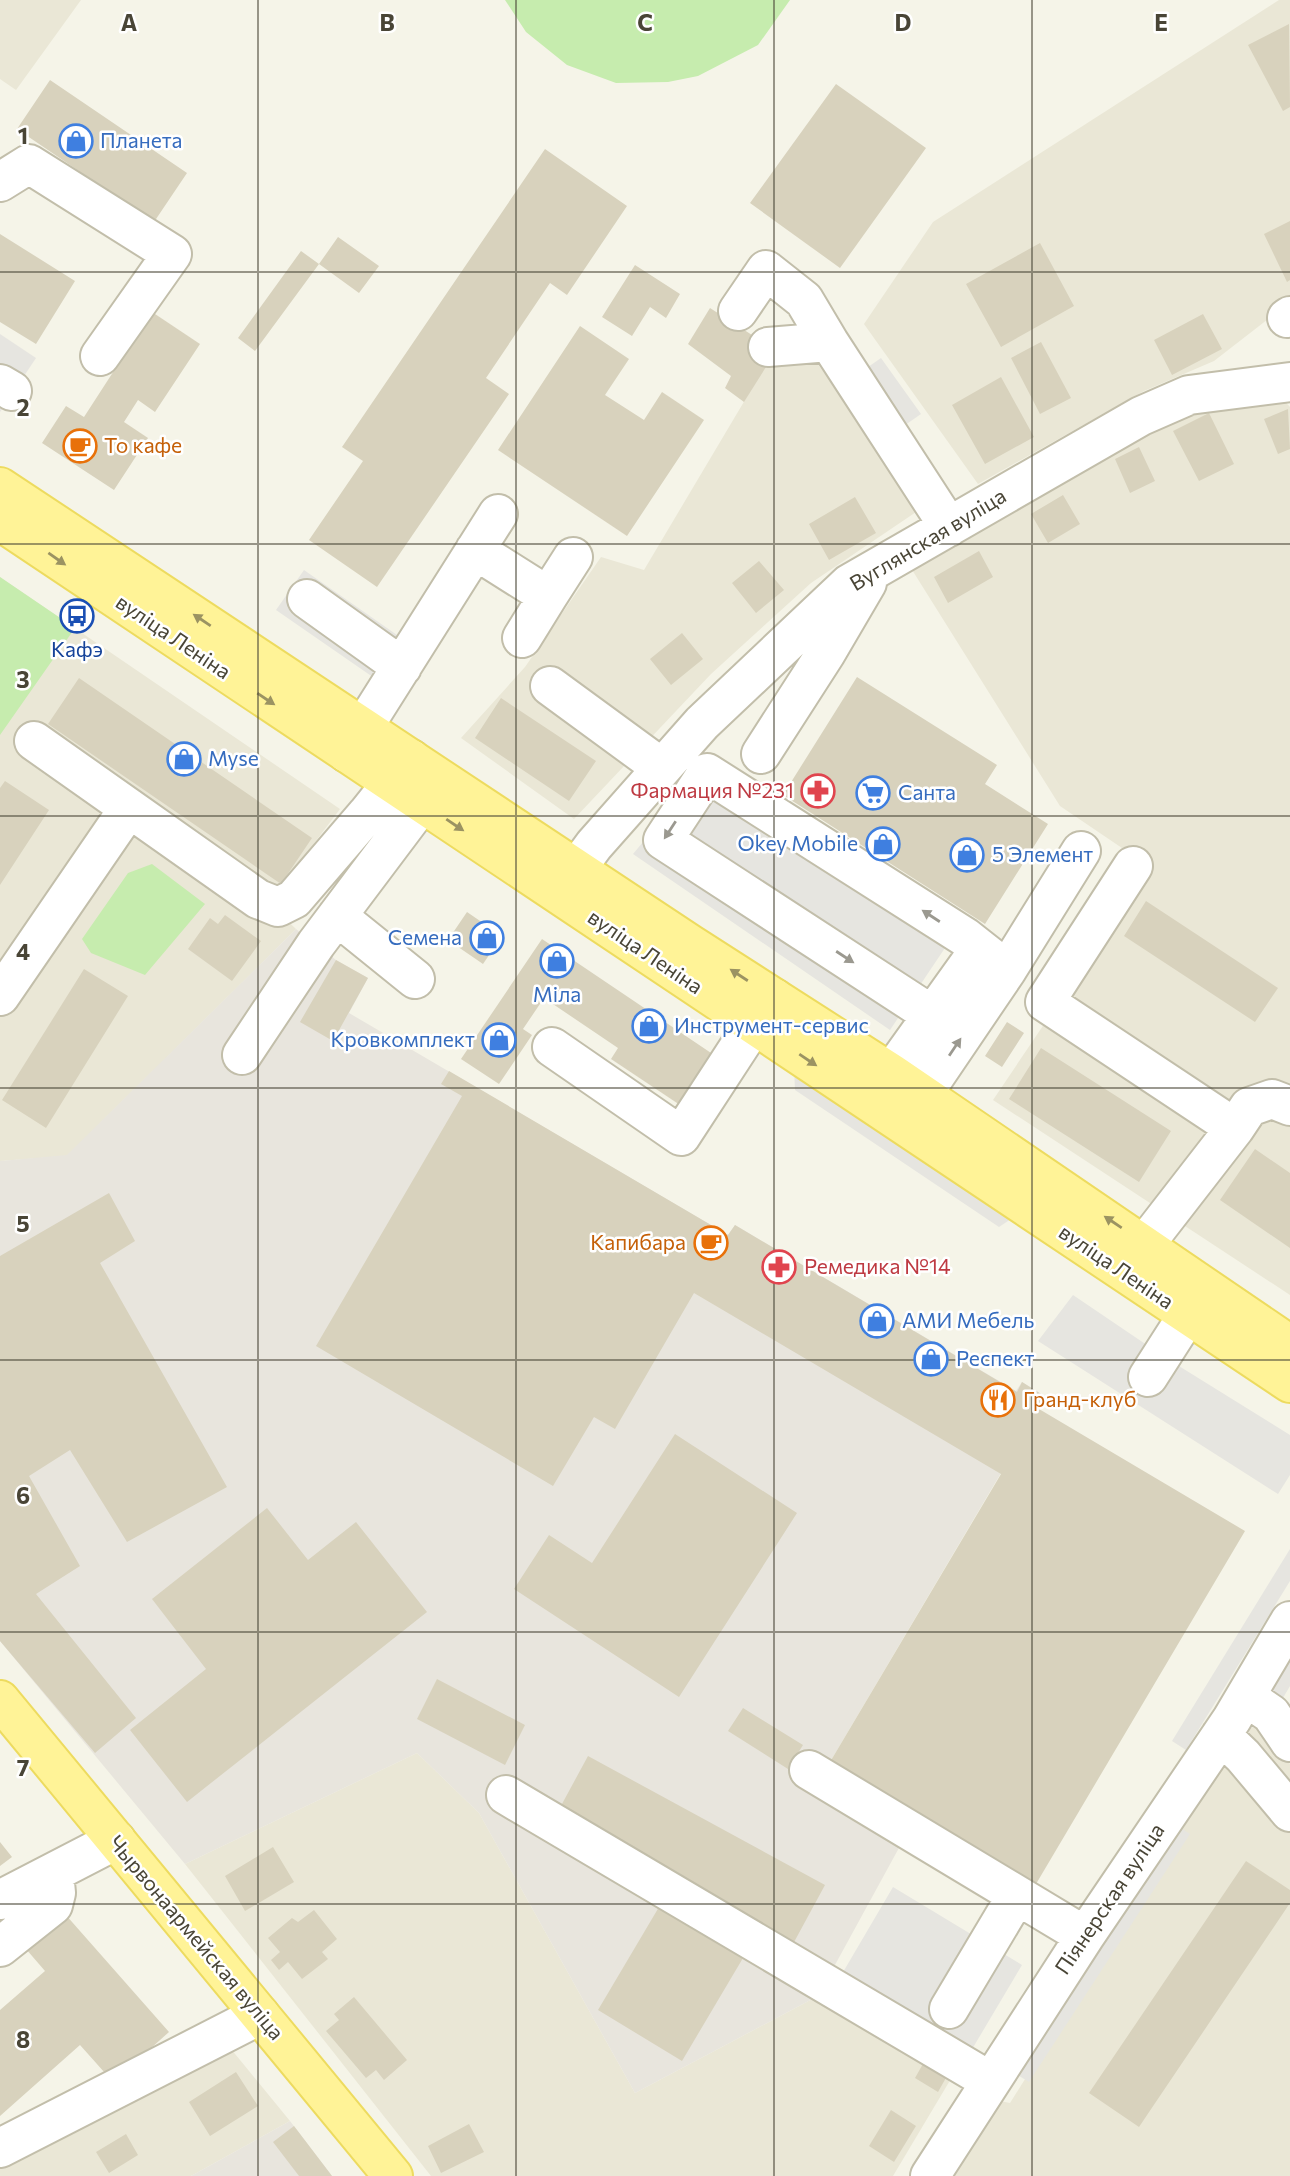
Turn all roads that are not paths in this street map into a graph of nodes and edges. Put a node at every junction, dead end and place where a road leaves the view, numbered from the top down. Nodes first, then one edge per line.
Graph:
1 (0, 182) edge
2 (738, 312) dead end
3 (829, 342) junction
4 (768, 347) dead end
5 (100, 356) dead end
6 (1290, 382) edge
7 (0, 487) edge
8 (498, 514) dead end
9 (0, 521) edge
10 (948, 527) junction
11 (475, 550) junction
12 (573, 557) dead end
13 (876, 569) junction
14 (548, 596) junction
15 (307, 599) dead end
16 (522, 638) dead end
17 (401, 667) junction
18 (550, 686) dead end
19 (355, 740) junction
20 (34, 741) dead end
21 (761, 754) dead end
22 (662, 768) junction
23 (409, 782) junction
24 (130, 808) junction
25 (1081, 851) dead end
26 (1133, 866) dead end
27 (567, 881) junction
28 (337, 916) junction
29 (993, 960) junction
30 (415, 979) dead end
31 (0, 996) edge
32 (764, 1011) junction
33 (932, 1014) junction
34 (552, 1047) dead end
35 (242, 1055) dead end
36 (891, 1073) junction
37 (1290, 1105) edge
38 (913, 1109) junction
39 (1235, 1128) junction
40 (1135, 1259) junction
41 (1197, 1301) junction
42 (1290, 1345) edge
43 (1147, 1377) dead end
44 (1290, 1383) edge
45 (1290, 1621) edge
46 (1246, 1697) junction
47 (0, 1700) edge
48 (1221, 1735) junction
49 (1290, 1742) edge
50 (809, 1770) dead end
51 (506, 1795) dead end
52 (1290, 1812) edge
53 (116, 1840) junction
54 (54, 1872) junction
55 (1017, 1895) junction
56 (0, 1900) edge
57 (1085, 1936) junction
58 (0, 1947) edge
59 (949, 2009) dead end
60 (260, 2015) junction
61 (990, 2081) junction
62 (0, 2148) edge
63 (393, 2176) edge
64 (930, 2176) edge

1 - 5 street
2 - 3 street
3 - 4 street
3 - 10 street
6 - 10 street, Вуглянская вуліца
19 -> 7 main road, вуліца Леніна
8 - 11 street
9 -> 19 main road, вуліца Леніна
10 - 13 street, Вуглянская вуліца
11 - 14 street
11 - 17 street
12 - 14 street
13 - 21 street
13 - 22 street, Вуглянская вуліца
14 - 16 street
15 - 17 street
17 - 19 street
18 - 22 street
19 - 23 main road, вуліца Леніна
20 - 24 street
22 - 27 street, Вуглянская вуліца
23 - 24 street
23 - 27 main road, вуліца Леніна
23 - 28 street
24 - 31 street
25 - 29 street
26 - 39 street
27 - 32 main road, вуліца Леніна
28 - 30 street
28 - 35 street
29 - 33 street
29 -> 33 street
38 -> 29 street
32 - 34 street
32 - 36 main road, вуліца Леніна
32 -> 38 main road, вуліца Леніна
33 - 36 street
36 - 38 main road, вуліца Леніна
37 - 39 street
38 - 40 main road, вуліца Леніна
39 - 40 street
40 - 41 main road, вуліца Леніна
41 - 42 main road, вуліца Леніна
41 - 43 street
41 - 44 main road, вуліца Леніна
45 - 46 street, Піянерская вуліца
46 - 48 street, Піянерская вуліца
46 - 49 street
47 - 53 main road, Чырвонаармейская вуліца
48 - 52 street
48 - 57 street, Піянерская вуліца
50 - 55 street
51 - 61 street
53 - 54 street
53 - 60 main road, Чырвонаармейская вуліца
54 - 56 street
54 - 58 street
55 - 57 street
55 - 59 street
57 - 61 street, Піянерская вуліца
60 - 62 street
60 - 63 main road, Чырвонаармейская вуліца
61 - 64 street, Піянерская вуліца

